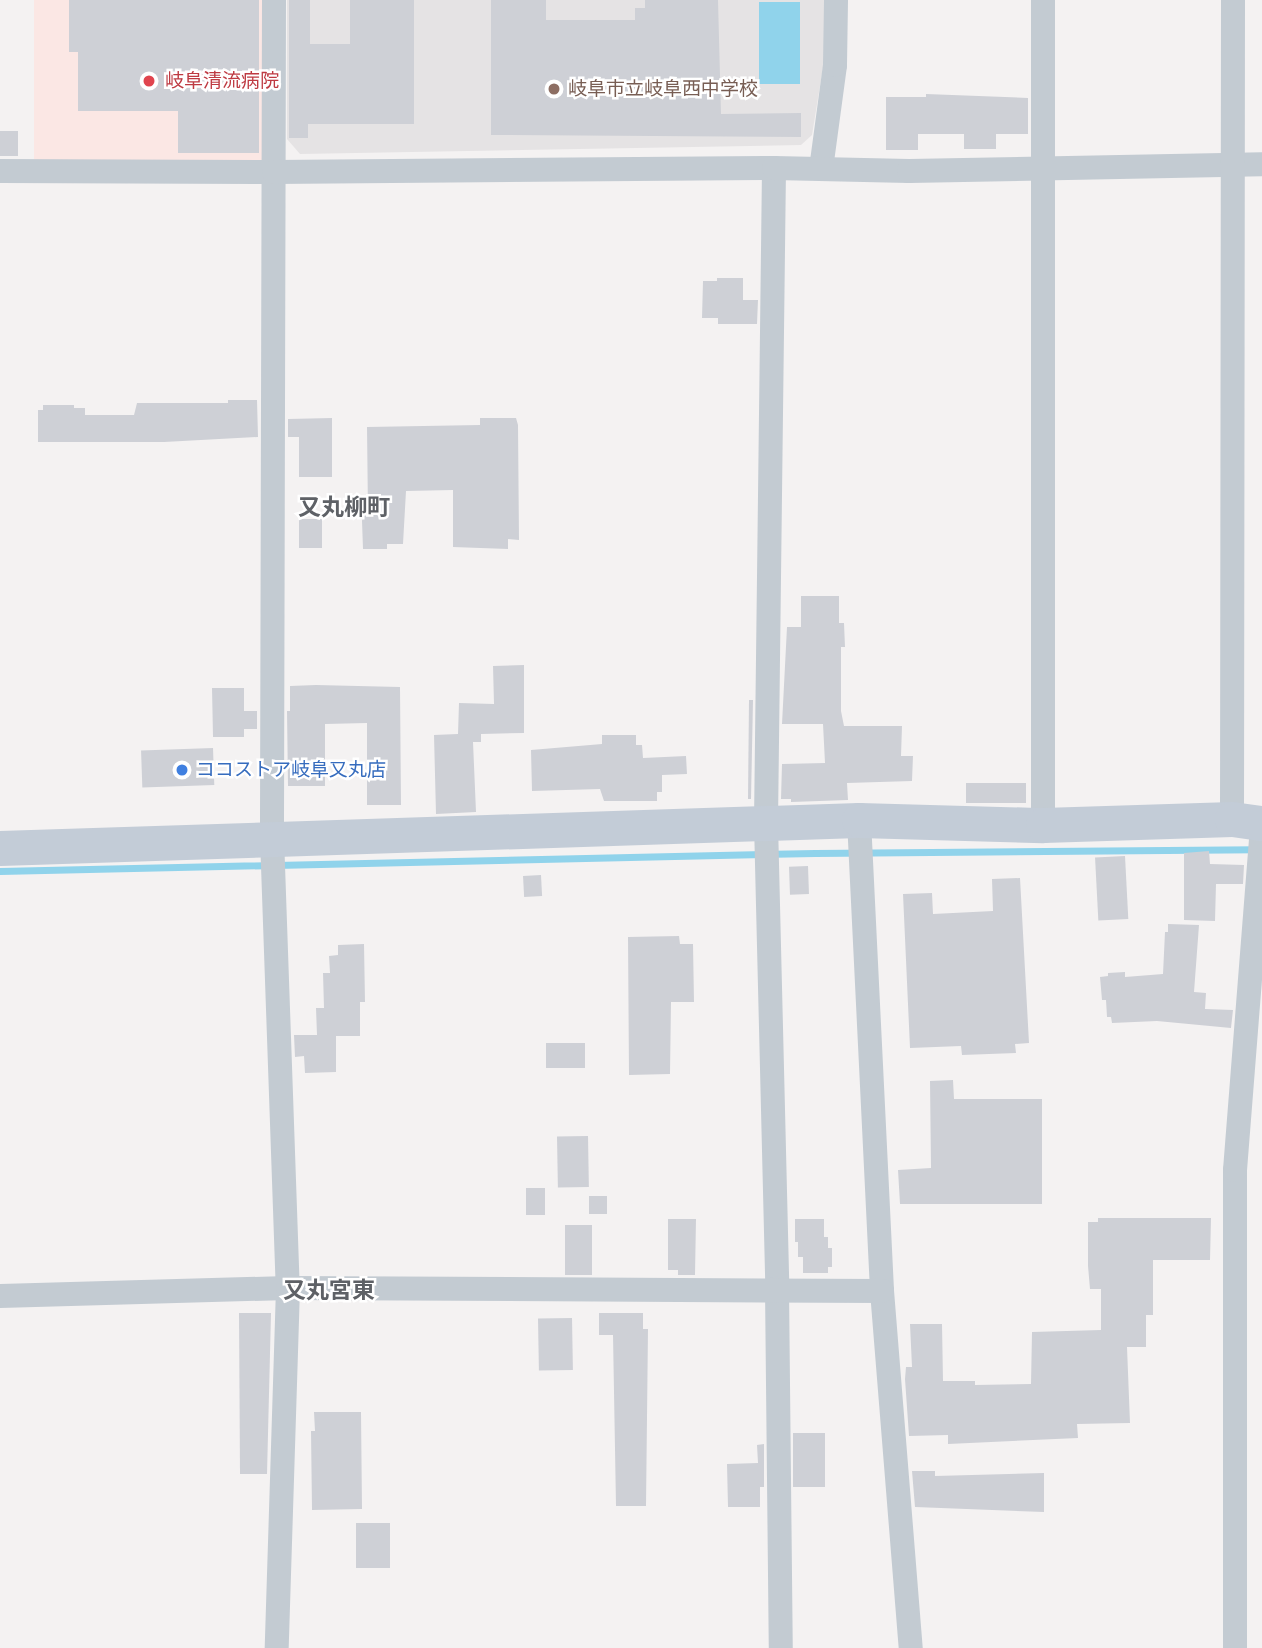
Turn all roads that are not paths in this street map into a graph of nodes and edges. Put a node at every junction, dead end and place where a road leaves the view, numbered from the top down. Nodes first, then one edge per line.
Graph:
1 (274, 0) edge
2 (836, 0) edge
3 (1043, 0) edge
4 (1233, 0) edge
5 (1262, 164) edge
6 (1232, 165) junction
7 (774, 168) junction
8 (821, 169) junction
9 (1044, 169) junction
10 (0, 171) edge
11 (274, 172) junction
12 (859, 820) junction
13 (766, 822) junction
14 (1252, 824) edge
15 (1042, 825) junction
16 (272, 837) junction
17 (0, 848) edge
18 (288, 1288) junction
19 (777, 1288) junction
20 (882, 1291) junction
21 (0, 1296) edge
22 (277, 1648) edge
23 (781, 1648) edge
24 (911, 1648) edge
25 (1235, 1648) edge

1 - 11 street
2 - 8 street
3 - 9 street
4 - 6 street
5 - 6 street
6 - 9 street
6 - 14 street
7 - 8 street
7 - 11 street
7 - 13 street
8 - 9 street
9 - 15 street
10 - 11 street
11 - 16 street
12 - 13 street
12 - 15 street
12 - 20 street
13 - 16 street
13 - 19 street
14 - 15 street
14 - 25 street
16 - 17 street
16 - 18 street
18 - 19 street
18 - 21 street
18 - 22 street
19 - 20 street
19 - 23 street
20 - 24 street

